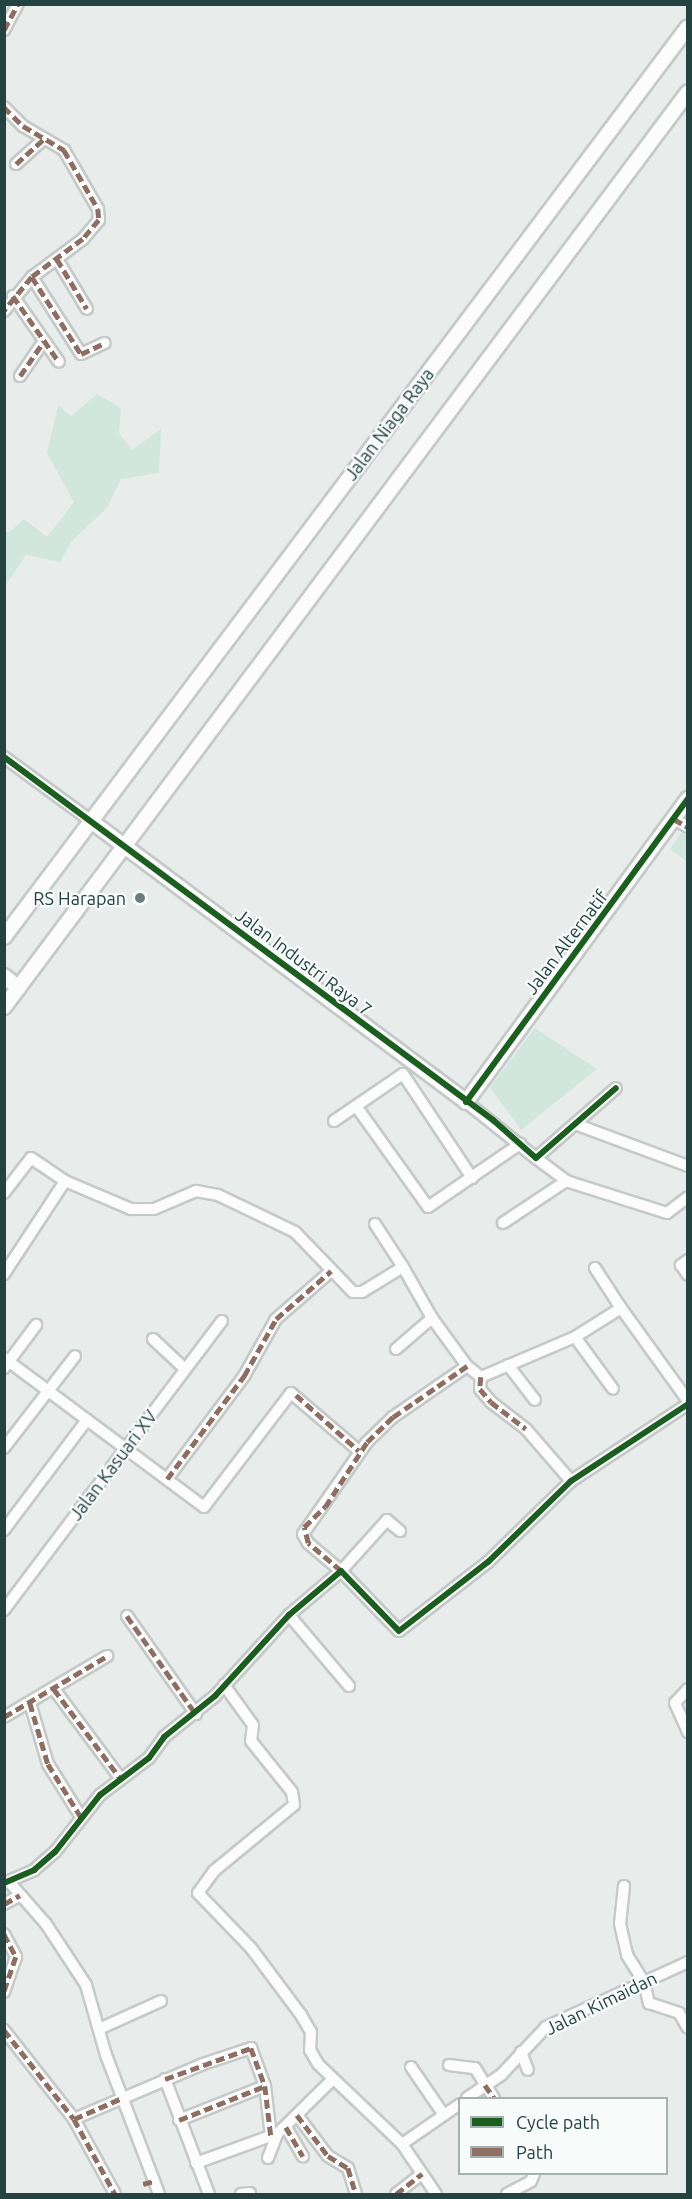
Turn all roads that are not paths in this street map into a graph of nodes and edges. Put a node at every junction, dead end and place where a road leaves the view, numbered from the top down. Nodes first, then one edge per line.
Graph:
1 (18, 4) edge
2 (687, 27) edge
3 (4, 30) edge
4 (687, 92) edge
5 (4, 107) edge
6 (44, 139) junction
7 (16, 164) dead end
8 (57, 259) junction
9 (32, 277) junction
10 (13, 296) junction
11 (87, 309) dead end
12 (4, 311) edge
13 (44, 340) junction
14 (105, 343) dead end
15 (58, 362) dead end
16 (20, 376) dead end
17 (4, 757) edge
18 (687, 799) edge
19 (674, 819) junction
20 (91, 821) junction
21 (687, 826) edge
22 (126, 846) junction
23 (4, 937) edge
24 (4, 976) edge
25 (19, 988) junction
26 (4, 1007) edge
27 (616, 1088) dead end
28 (466, 1102) junction
29 (356, 1106) junction
30 (334, 1121) dead end
31 (575, 1124) junction
32 (520, 1144) junction
33 (536, 1158) junction
34 (687, 1166) edge
35 (472, 1178) junction
36 (65, 1181) junction
37 (566, 1181) junction
38 (6, 1188) edge
39 (687, 1197) edge
40 (503, 1222) dead end
41 (375, 1224) dead end
42 (687, 1260) edge
43 (403, 1268) junction
44 (595, 1268) dead end
45 (331, 1271) junction
46 (4, 1274) edge
47 (687, 1275) edge
48 (621, 1308) junction
49 (432, 1318) junction
50 (222, 1321) dead end
51 (36, 1325) dead end
52 (575, 1337) junction
53 (153, 1339) dead end
54 (396, 1349) dead end
55 (75, 1356) dead end
56 (6, 1363) edge
57 (508, 1365) junction
58 (467, 1366) junction
59 (185, 1369) junction
60 (481, 1377) junction
61 (613, 1389) dead end
62 (48, 1391) junction
63 (535, 1400) dead end
64 (687, 1402) edge
65 (87, 1420) junction
66 (4, 1448) edge
67 (126, 1448) junction
68 (359, 1450) junction
69 (167, 1479) junction
70 (572, 1481) junction
71 (4, 1530) edge
72 (400, 1531) dead end
73 (341, 1571) junction
74 (4, 1610) edge
75 (289, 1615) junction
76 (127, 1616) dead end
77 (107, 1656) dead end
78 (224, 1684) junction
79 (349, 1686) dead end
80 (54, 1689) junction
81 (687, 1689) edge
82 (30, 1702) junction
83 (196, 1714) junction
84 (4, 1718) edge
85 (687, 1732) edge
86 (120, 1778) junction
87 (81, 1817) junction
88 (7, 1883) edge
89 (624, 1886) dead end
90 (20, 1895) junction
91 (4, 1904) edge
92 (4, 1934) edge
93 (687, 1962) edge
94 (644, 1982) junction
95 (4, 1992) edge
96 (161, 2001) dead end
97 (687, 2028) edge
98 (99, 2029) junction
99 (4, 2030) edge
100 (522, 2052) junction
101 (449, 2065) dead end
102 (411, 2067) dead end
103 (528, 2070) dead end
104 (165, 2079) junction
105 (333, 2079) junction
106 (485, 2085) junction
107 (265, 2086) junction
108 (467, 2097) edge
109 (493, 2097) edge
110 (122, 2098) junction
111 (458, 2105) edge
112 (297, 2115) junction
113 (444, 2115) junction
114 (74, 2119) junction
115 (179, 2120) junction
116 (286, 2127) junction
117 (274, 2135) junction
118 (402, 2144) junction
119 (303, 2157) dead end
120 (268, 2158) dead end
121 (196, 2163) junction
122 (422, 2174) junction
123 (534, 2175) edge
124 (154, 2181) junction
125 (142, 2184) dead end
126 (115, 2194) edge
127 (159, 2194) edge
128 (209, 2194) edge
129 (356, 2194) edge
130 (396, 2194) edge
131 (436, 2194) edge
132 (507, 2194) edge

1 - 3 street
2 - 20 main road, Jalan Niaga Raya
4 - 22 main road
5 - 6 street
6 - 7 street
6 - 8 street
8 - 9 street
8 - 11 street
9 - 10 street
9 - 14 street
10 - 12 street
10 - 13 street
13 - 15 street
13 - 16 street
17 - 20 street
18 - 19 main road, Jalan Alternatif
19 - 21 street
19 - 28 main road, Jalan Alternatif
20 - 22 main road, Jalan Industri Raya 7
20 - 23 main road, Jalan Niaga Raya
22 - 25 main road
22 - 28 main road, Jalan Industri Raya 7
24 - 25 main road
25 - 26 main road
27 - 31 street
28 - 32 street
29 - 30 street
29 - 35 street
29 - 35 street
31 - 33 street
31 - 34 street
32 - 33 street
32 - 35 street
33 - 37 street
36 - 38 street
36 - 45 street
36 - 46 street
37 - 39 street
37 - 40 street
41 - 43 street
42 - 47 street
43 - 45 street
43 - 49 street
44 - 48 street
45 - 69 street
48 - 52 street
48 - 64 street
49 - 54 street
49 - 58 street
50 - 59 street, Jalan Kasuari XV
51 - 56 street
52 - 57 street
52 - 61 street
53 - 59 street
55 - 62 street
56 - 62 street
57 - 60 street
57 - 63 street
58 - 60 street
58 - 68 street
59 - 67 street, Jalan Kasuari XV
60 - 70 street
62 - 65 street
62 - 66 street
64 - 70 street
65 - 67 street
65 - 71 street
67 - 69 street
67 - 74 street, Jalan Kasuari XV
68 - 69 street
68 - 73 street
70 - 73 street
72 - 73 street
73 - 75 street
75 - 78 street
75 - 79 street
76 - 83 street
77 - 80 street
78 - 83 street
78 - 105 street
80 - 82 street
80 - 86 street
81 - 85 street
82 - 84 street
82 - 87 street
83 - 86 street
86 - 87 street
87 - 88 street
88 - 90 street
89 - 94 street
90 - 91 street
90 - 98 street
92 - 95 street
93 - 94 street, Jalan Kimaidan
94 - 97 street
94 - 100 street, Jalan Kimaidan
96 - 98 street
98 - 110 street
99 - 114 street
100 - 103 street
100 - 106 street, Jalan Kimaidan
101 - 106 street
102 - 113 street
104 - 107 street
104 - 110 street
104 - 115 street
105 - 112 street
105 - 118 street
106 - 108 street, Jalan Kimaidan
106 - 109 street
107 - 115 street
107 - 117 street
110 - 114 street
110 - 124 street
111 - 113 street
112 - 116 street
112 - 129 street
113 - 118 street
114 - 126 street
115 - 121 street
116 - 117 street
116 - 119 street
117 - 120 street
117 - 121 street
118 - 122 street
121 - 128 street
122 - 130 street
122 - 131 street
123 - 132 street
124 - 125 street
124 - 127 street

